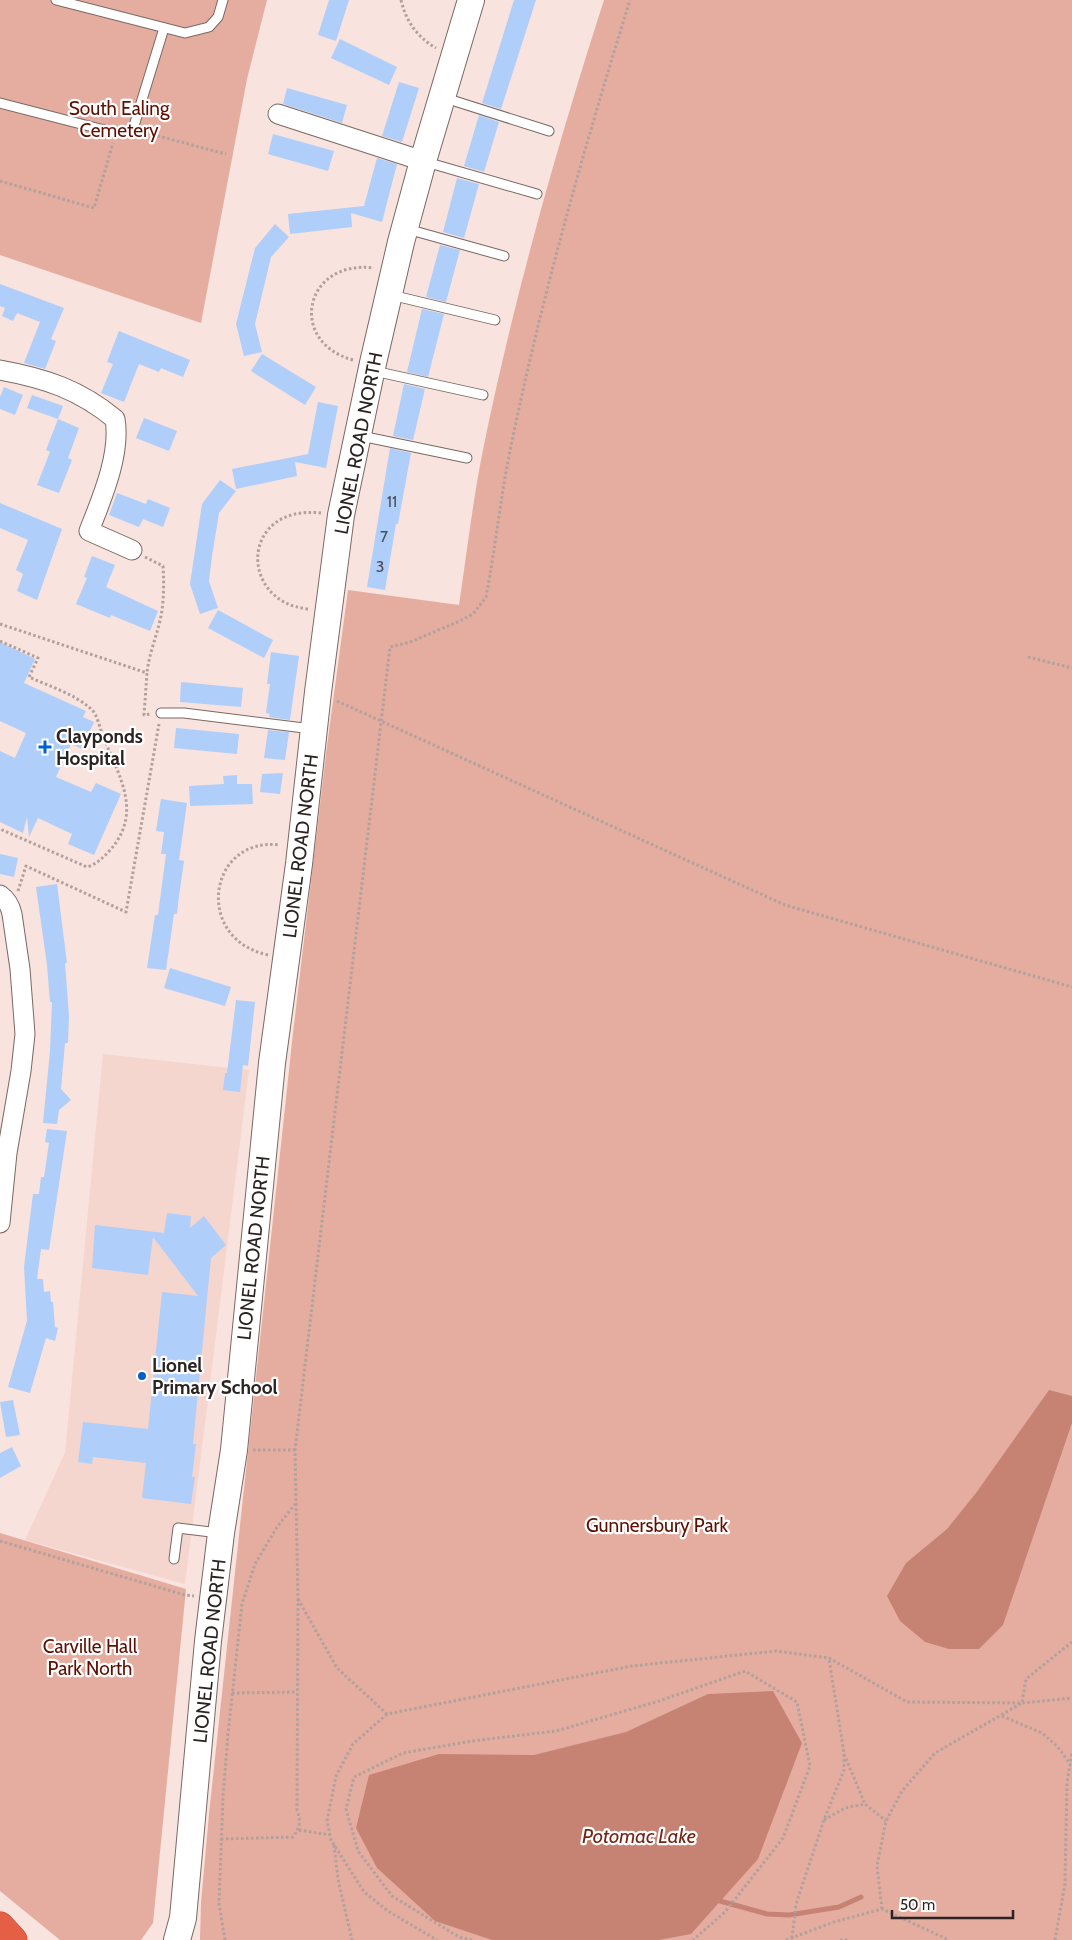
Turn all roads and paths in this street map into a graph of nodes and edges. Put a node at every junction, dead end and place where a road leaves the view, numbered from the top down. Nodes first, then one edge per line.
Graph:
1 (56, 0) edge
2 (223, 0) edge
3 (401, 0) edge
4 (471, 0) edge
5 (630, 0) edge
6 (164, 28) junction
7 (455, 52) junction
8 (442, 98) junction
9 (0, 103) edge
10 (278, 114) dead end
11 (133, 129) junction
12 (549, 131) dead end
13 (116, 133) junction
14 (226, 154) dead end
15 (423, 161) junction
16 (0, 180) edge
17 (537, 194) dead end
18 (405, 228) junction
19 (504, 256) dead end
20 (391, 283) junction
21 (495, 320) dead end
22 (372, 367) junction
23 (0, 370) edge
24 (483, 395) dead end
25 (358, 435) junction
26 (467, 458) dead end
27 (342, 515) junction
28 (132, 550) joint
29 (329, 611) junction
30 (0, 624) edge
31 (0, 641) edge
32 (1028, 657) dead end
33 (1072, 668) edge
34 (147, 673) junction
35 (318, 692) junction
36 (161, 713) junction
37 (382, 720) junction
38 (314, 729) junction
39 (0, 829) edge
40 (301, 848) junction
41 (3, 897) edge
42 (286, 958) junction
43 (1072, 987) edge
44 (4, 1153) edge
45 (0, 1223) edge
46 (234, 1450) junction
47 (295, 1450) junction
48 (296, 1503) junction
49 (221, 1533) junction
50 (0, 1541) edge
51 (174, 1559) dead end
52 (214, 1598) junction
53 (298, 1598) junction
54 (1072, 1642) edge
55 (829, 1658) junction
56 (297, 1692) junction
57 (232, 1693) junction
58 (1072, 1698) edge
59 (1022, 1703) junction
60 (387, 1714) junction
61 (1002, 1715) junction
62 (844, 1753) junction
63 (1072, 1753) edge
64 (1070, 1764) junction
65 (865, 1804) junction
66 (824, 1820) junction
67 (886, 1821) junction
68 (298, 1830) junction
69 (330, 1835) junction
70 (221, 1839) junction
71 (334, 1844) junction
72 (882, 1909) junction
73 (0, 1926) edge
74 (182, 1932) edge
75 (792, 1938) junction
76 (13, 1940) edge
77 (225, 1940) edge
78 (352, 1940) edge
79 (437, 1940) edge
80 (472, 1940) edge
81 (694, 1940) edge
82 (786, 1940) edge
83 (840, 1940) edge
84 (850, 1940) edge
85 (950, 1940) edge
86 (1055, 1940) edge

1 - 6 lane
2 - 6 lane
3 - 7 path
4 - 7 street, LIONEL ROAD NORTH
5 - 37 path
6 - 11 lane
7 - 8 street, LIONEL ROAD NORTH
8 - 12 lane
8 - 15 street, LIONEL ROAD NORTH
9 - 13 lane
10 - 15 street
11 - 13 lane
11 - 14 path
13 - 16 path
15 - 17 lane
15 - 18 street, LIONEL ROAD NORTH
18 - 19 lane
18 - 20 street, LIONEL ROAD NORTH
20 - 21 lane
20 - 22 street, LIONEL ROAD NORTH
20 - 22 path
22 - 24 lane
22 - 25 street, LIONEL ROAD NORTH
23 - 28 street
25 - 26 lane
25 - 27 street, LIONEL ROAD NORTH
27 - 29 street, LIONEL ROAD NORTH
27 - 29 path
28 - 34 path
29 - 35 street, LIONEL ROAD NORTH
30 - 34 path
31 - 39 path
32 - 33 path
34 - 36 path
35 - 37 path
35 - 38 street, LIONEL ROAD NORTH
36 - 38 lane, LIONEL ROAD NORTH
36 - 41 path
37 - 43 path
37 - 47 path
38 - 40 street, LIONEL ROAD NORTH
40 - 42 street, LIONEL ROAD NORTH
40 - 42 path
41 - 44 street
42 - 46 street, LIONEL ROAD NORTH
44 - 45 street
46 - 47 path
46 - 49 street, LIONEL ROAD NORTH
47 - 48 path
48 - 53 path
48 - 57 path
49 - 51 lane
49 - 52 street, LIONEL ROAD NORTH
50 - 52 path
52 - 74 street, LIONEL ROAD NORTH
53 - 56 path
53 - 60 path
54 - 59 path
55 - 59 path
55 - 60 path
55 - 62 path
56 - 57 path
56 - 68 path
57 - 70 path
58 - 59 path
59 - 61 path
60 - 69 path
61 - 64 path
61 - 67 path
62 - 65 path
62 - 66 path
63 - 64 path
64 - 86 path
65 - 66 path
65 - 67 path
66 - 75 path
67 - 72 path
68 - 69 path
68 - 70 path
69 - 71 path
70 - 77 path
71 - 78 path
71 - 79 path
72 - 75 path
72 - 85 path
73 - 76 highway
75 - 82 path
80 - 81 path
83 - 84 path

